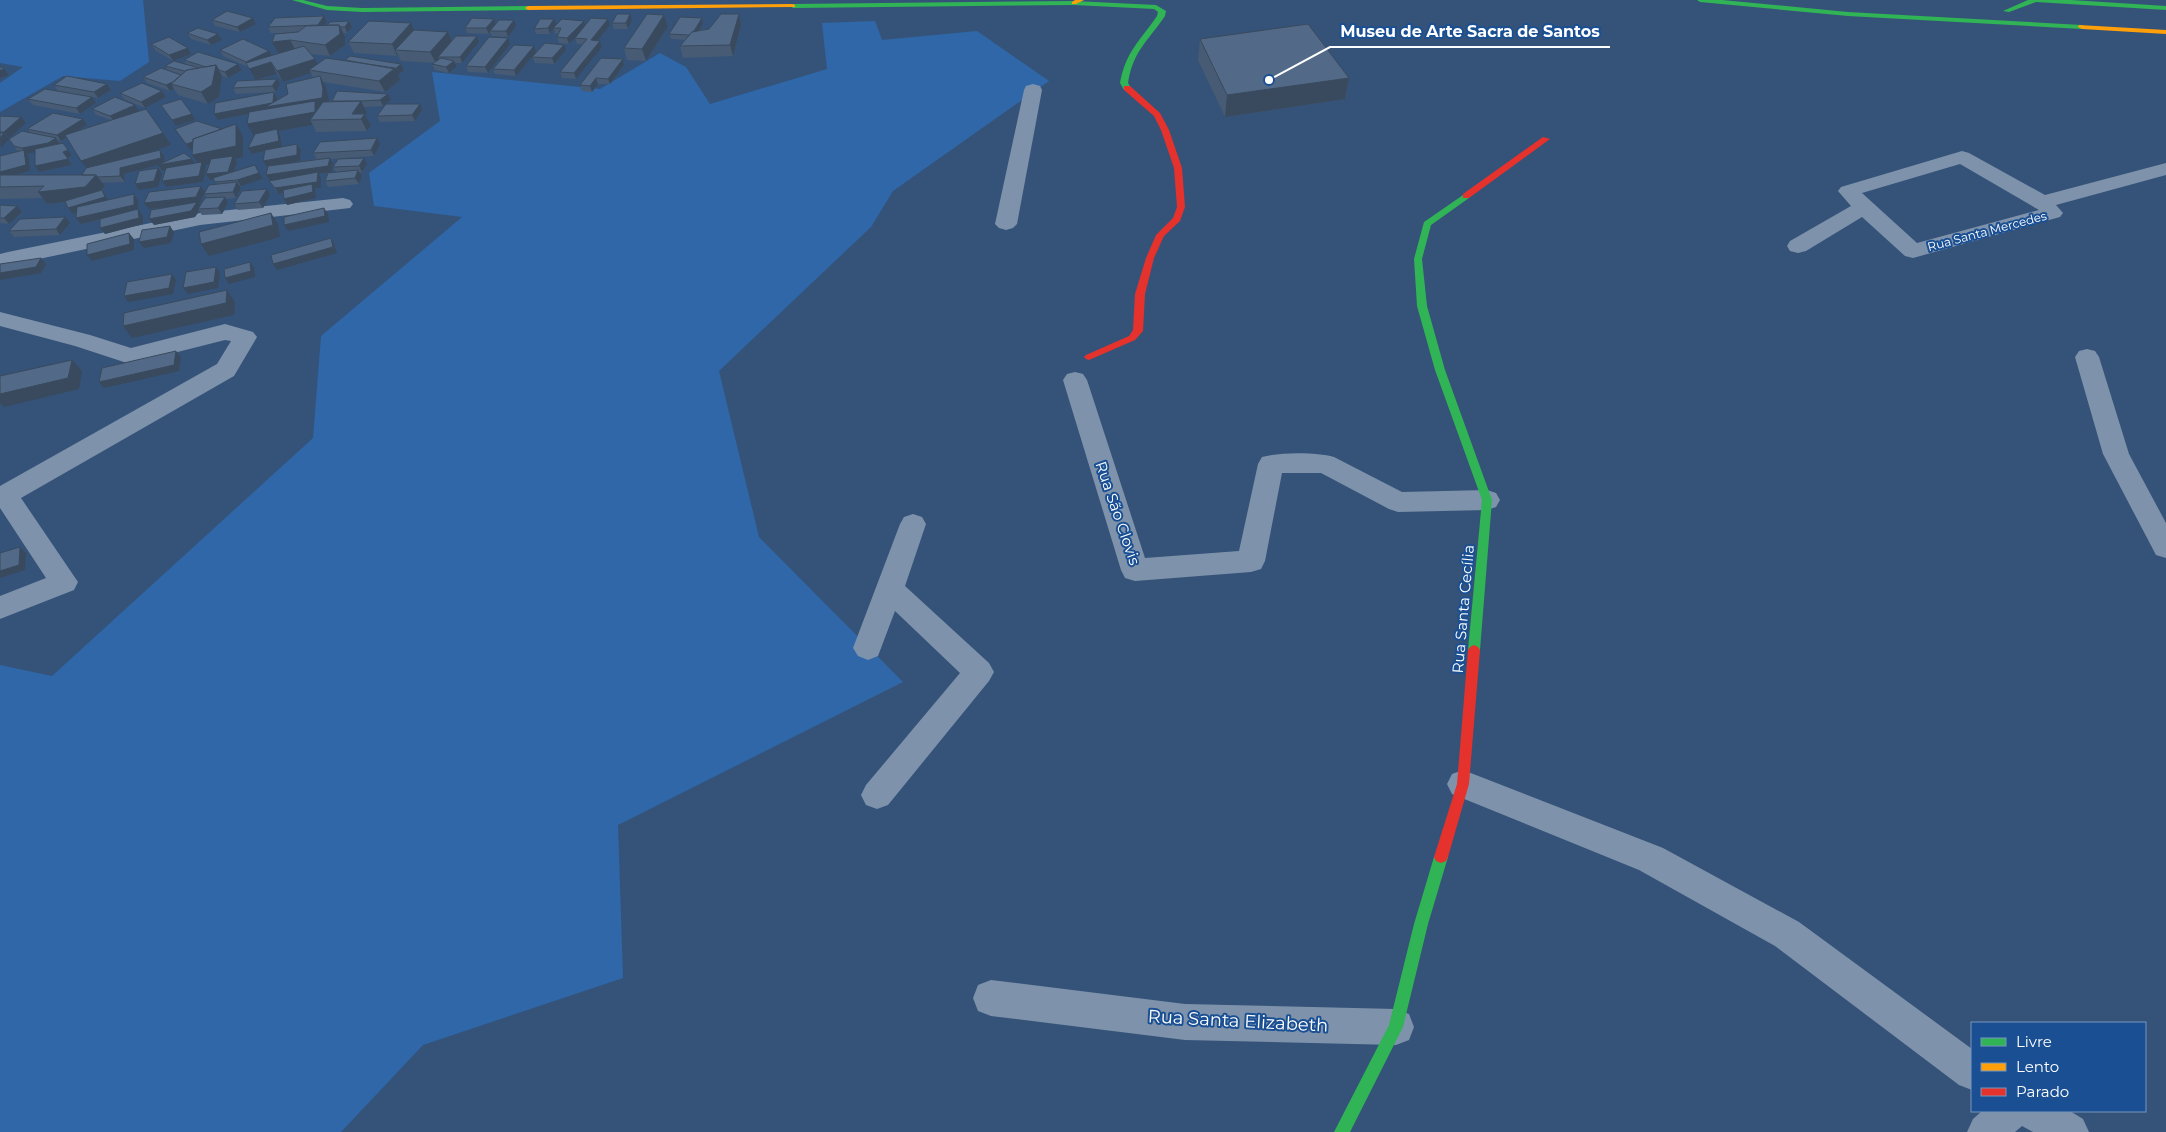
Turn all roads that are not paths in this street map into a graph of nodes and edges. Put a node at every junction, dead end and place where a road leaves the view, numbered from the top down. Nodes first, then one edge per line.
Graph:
1 (295, 0) edge
2 (1700, 0) edge
3 (2035, 0) edge
4 (1078, 2) edge
5 (797, 3) edge
6 (406, 5) edge
7 (2166, 8) edge
8 (2166, 20) edge
9 (2166, 32) edge
10 (1033, 90) dead end
11 (1546, 139) dead end
12 (2165, 170) edge
13 (2042, 202) junction
14 (343, 204) dead end
15 (1864, 207) junction
16 (1006, 224) dead end
17 (1798, 246) dead end
18 (3, 259) edge
19 (0, 319) edge
20 (1089, 357) dead end
21 (2086, 357) dead end
22 (1075, 380) dead end
23 (1487, 500) junction
24 (913, 524) dead end
25 (2166, 548) edge
26 (890, 589) junction
27 (0, 608) edge
28 (868, 648) dead end
29 (1463, 784) junction
30 (876, 795) dead end
31 (991, 998) dead end
32 (1396, 1027) junction
33 (1971, 1071) edge
34 (2009, 1112) edge
35 (2035, 1112) edge
36 (1342, 1132) edge
37 (1986, 1132) edge
38 (2070, 1132) edge

1 - 6 street
2 - 9 street
3 - 7 street
3 - 8 street
4 - 5 street
4 - 20 street
5 - 6 street
10 - 16 street
11 - 23 street, Rua Santa Cecília
12 - 13 street, Rua Santa Mercedes
13 - 15 street, Rua Santa Mercedes
13 - 15 street, Rua Santa Mercedes
14 - 18 street
15 - 17 street
19 - 27 street
21 - 25 street
22 - 23 street, Rua São Clovis
23 - 29 street, Rua Santa Cecília
24 - 26 street
26 - 28 street
26 - 30 street
29 - 32 street, Rua Santa Cecília
29 - 33 street
31 - 32 street, Rua Santa Elizabeth
32 - 36 street, Rua Santa Cecília
34 - 37 street
35 - 38 street

